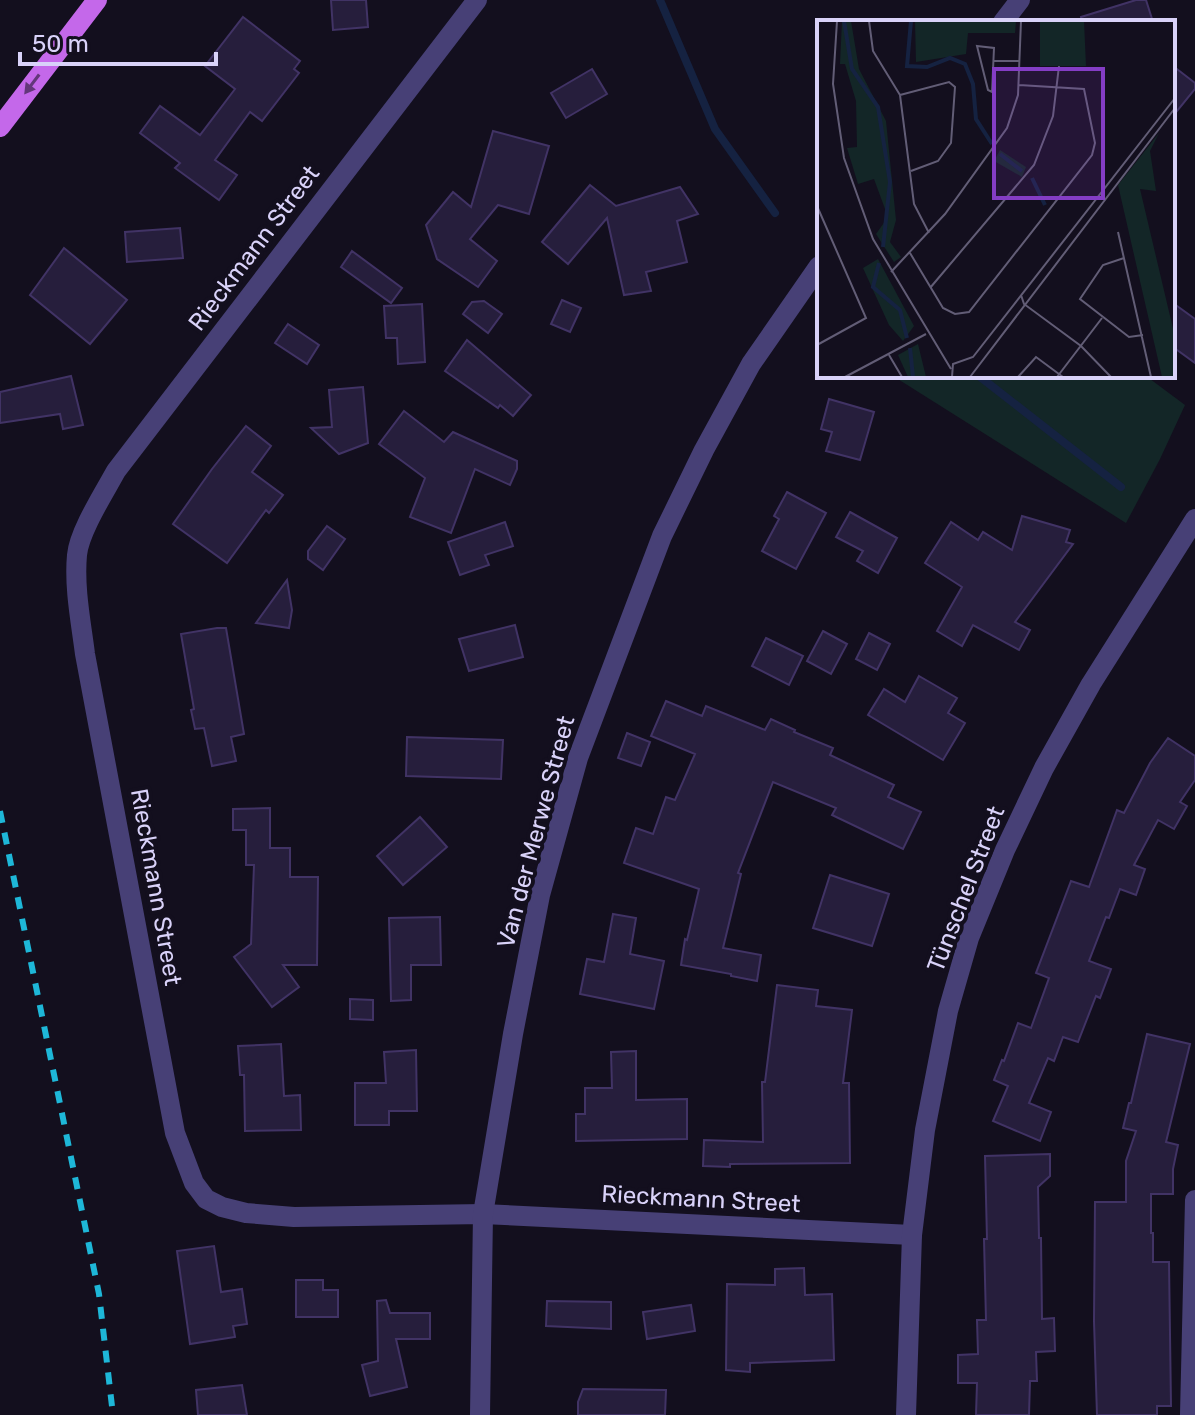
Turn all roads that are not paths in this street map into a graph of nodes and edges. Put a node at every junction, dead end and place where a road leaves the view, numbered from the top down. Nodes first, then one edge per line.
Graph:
1 (97, 0) edge
2 (477, 0) edge
3 (1020, 0) edge
4 (1005, 20) edge
5 (0, 127) edge
6 (817, 269) edge
7 (1195, 519) edge
8 (1195, 1200) edge
9 (483, 1214) junction
10 (912, 1235) junction
11 (480, 1415) edge
12 (906, 1415) edge
13 (1190, 1415) edge

1 -> 5 main road
2 - 9 street, Rieckmann Street
3 - 4 street
6 - 9 street, Van der Merwe Street
7 - 10 street, Tünschel Street
8 - 13 street
9 - 10 street, Rieckmann Street
9 - 11 street, Van der Merwe Street
10 - 12 street, Tünschel Street

